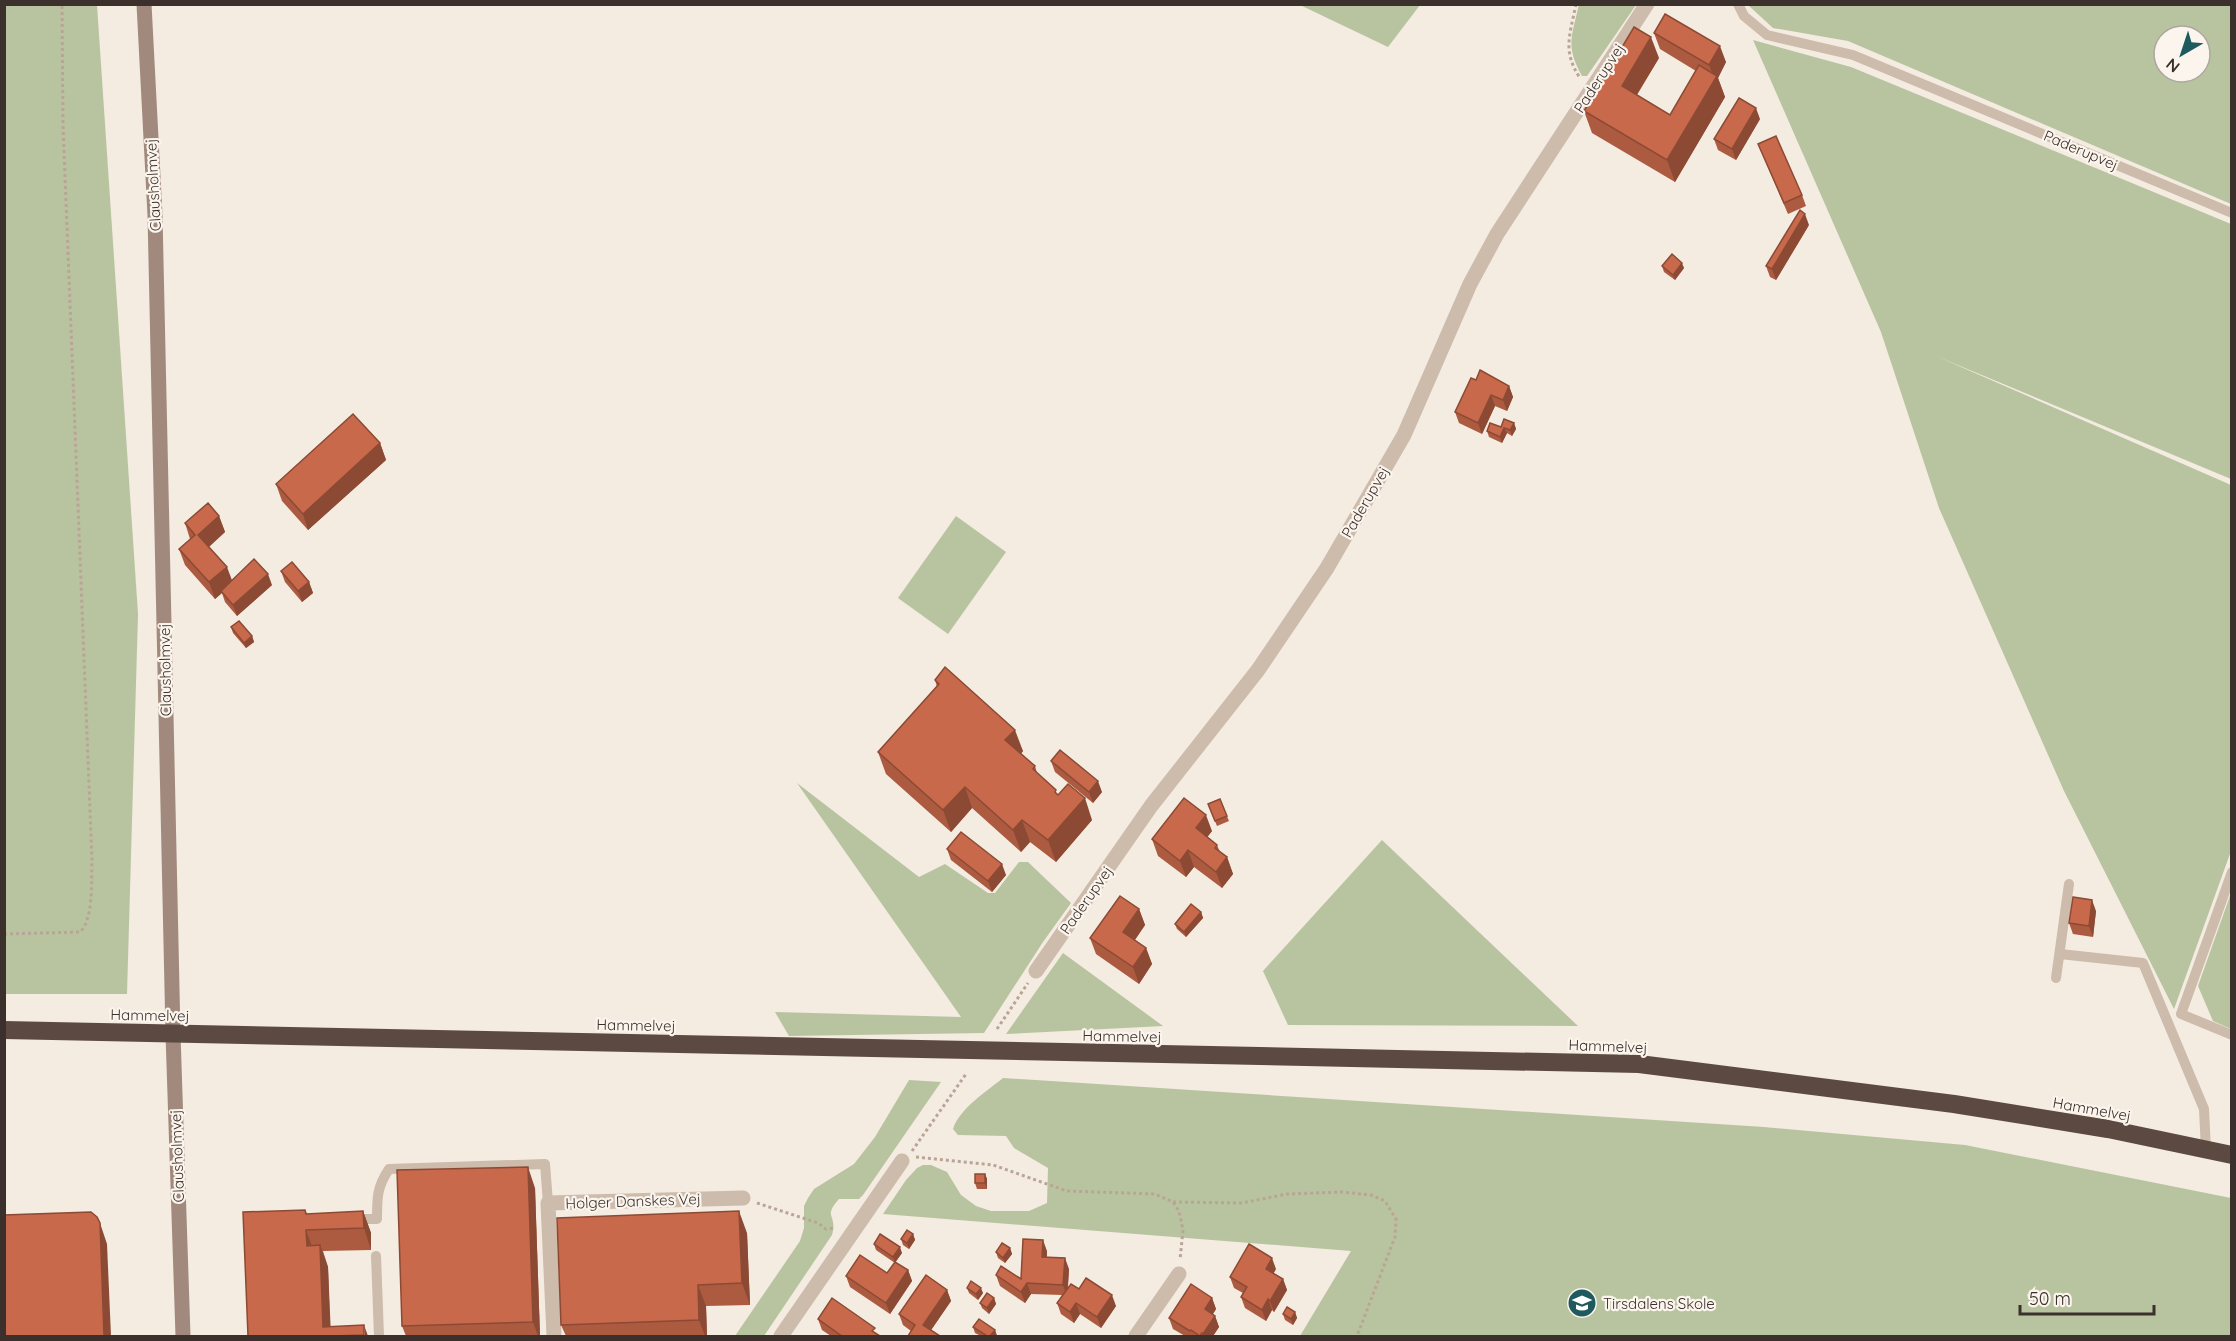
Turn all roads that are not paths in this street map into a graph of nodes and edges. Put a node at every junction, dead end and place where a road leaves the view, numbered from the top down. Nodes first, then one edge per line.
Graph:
1 (144, 4) edge
2 (1647, 4) edge
3 (1738, 4) edge
4 (2232, 213) edge
5 (2232, 872) edge
6 (2069, 884) dead end
7 (2060, 954) junction
8 (1036, 971) road end
9 (2056, 978) dead end
10 (2181, 1014) junction
11 (2167, 1020) junction
12 (4, 1030) edge
13 (173, 1034) junction
14 (2232, 1035) edge
15 (2206, 1150) junction
16 (2232, 1155) edge
17 (905, 1159) road end
18 (743, 1198) road end
19 (548, 1203) junction
20 (342, 1220) edge
21 (376, 1256) dead end
22 (1179, 1274) road end
23 (183, 1336) edge
24 (380, 1336) edge
25 (554, 1336) edge
26 (781, 1336) edge
27 (1136, 1336) edge

1 - 13 street, Clausholmvej
2 - 8 street, Paderupvej
3 - 4 lane, Paderupvej
5 - 10 lane
6 - 7 lane
7 - 9 lane
7 - 11 lane
10 - 11 lane
10 - 14 lane
11 - 15 lane
12 - 13 highway, Hammelvej
13 - 15 highway, Hammelvej
13 - 23 street, Clausholmvej
15 - 16 highway, Hammelvej
17 - 26 street
18 - 19 street, Holger Danskes Vej
19 - 20 lane
19 - 25 street, Holger Danskes Vej
21 - 24 lane
22 - 27 street

